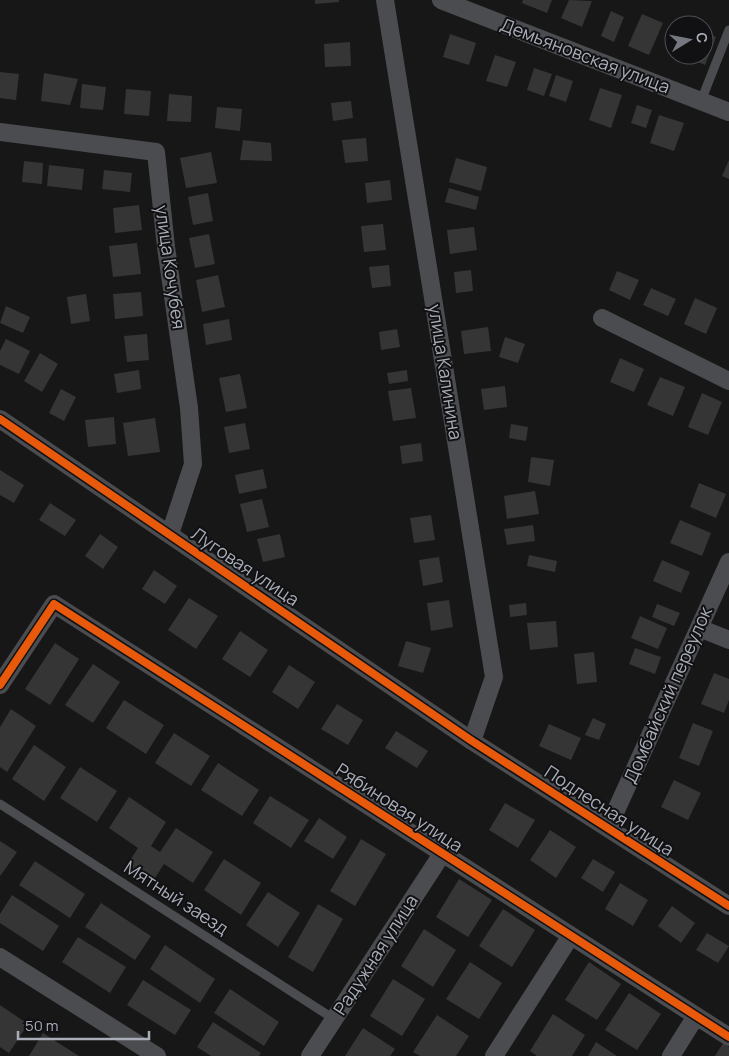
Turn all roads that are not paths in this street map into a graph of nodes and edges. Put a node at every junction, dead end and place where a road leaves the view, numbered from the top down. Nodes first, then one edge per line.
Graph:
1 (386, 0) edge
2 (442, 0) edge
3 (729, 30) edge
4 (701, 101) junction
5 (729, 112) edge
6 (0, 132) edge
7 (602, 318) dead end
8 (729, 381) edge
9 (0, 419) edge
10 (170, 534) junction
11 (729, 562) edge
12 (699, 628) junction
13 (729, 640) edge
14 (0, 685) edge
15 (472, 741) junction
16 (0, 804) edge
17 (608, 828) junction
18 (442, 854) junction
19 (729, 906) edge
20 (570, 937) junction
21 (0, 957) edge
22 (696, 1016) junction
23 (334, 1020) junction
24 (729, 1037) edge
25 (157, 1056) edge
26 (310, 1056) edge
27 (494, 1056) edge
28 (671, 1056) edge

1 - 15 street, улица Калинина
2 - 4 street, Демьяновская улица
3 - 4 lane
4 - 5 street, Демьяновская улица
6 - 10 street, улица Кочубея
7 - 8 street
9 - 10 street, Луговая улица
10 - 15 street, Луговая улица
11 - 12 street, Домбайский переулок
12 - 13 street
12 - 17 street, Домбайский переулок
14 - 18 street, Рябиновая улица
15 - 17 street, Подлесная улица
16 - 23 lane, Мятный заезд
17 - 19 street, Подлесная улица
18 - 20 street, Рябиновая улица
18 - 23 street, Радужная улица
20 - 22 street, Рябиновая улица
20 - 27 street
21 - 25 street
22 - 24 street, Рябиновая улица
22 - 28 street
23 - 26 street, Радужная улица

